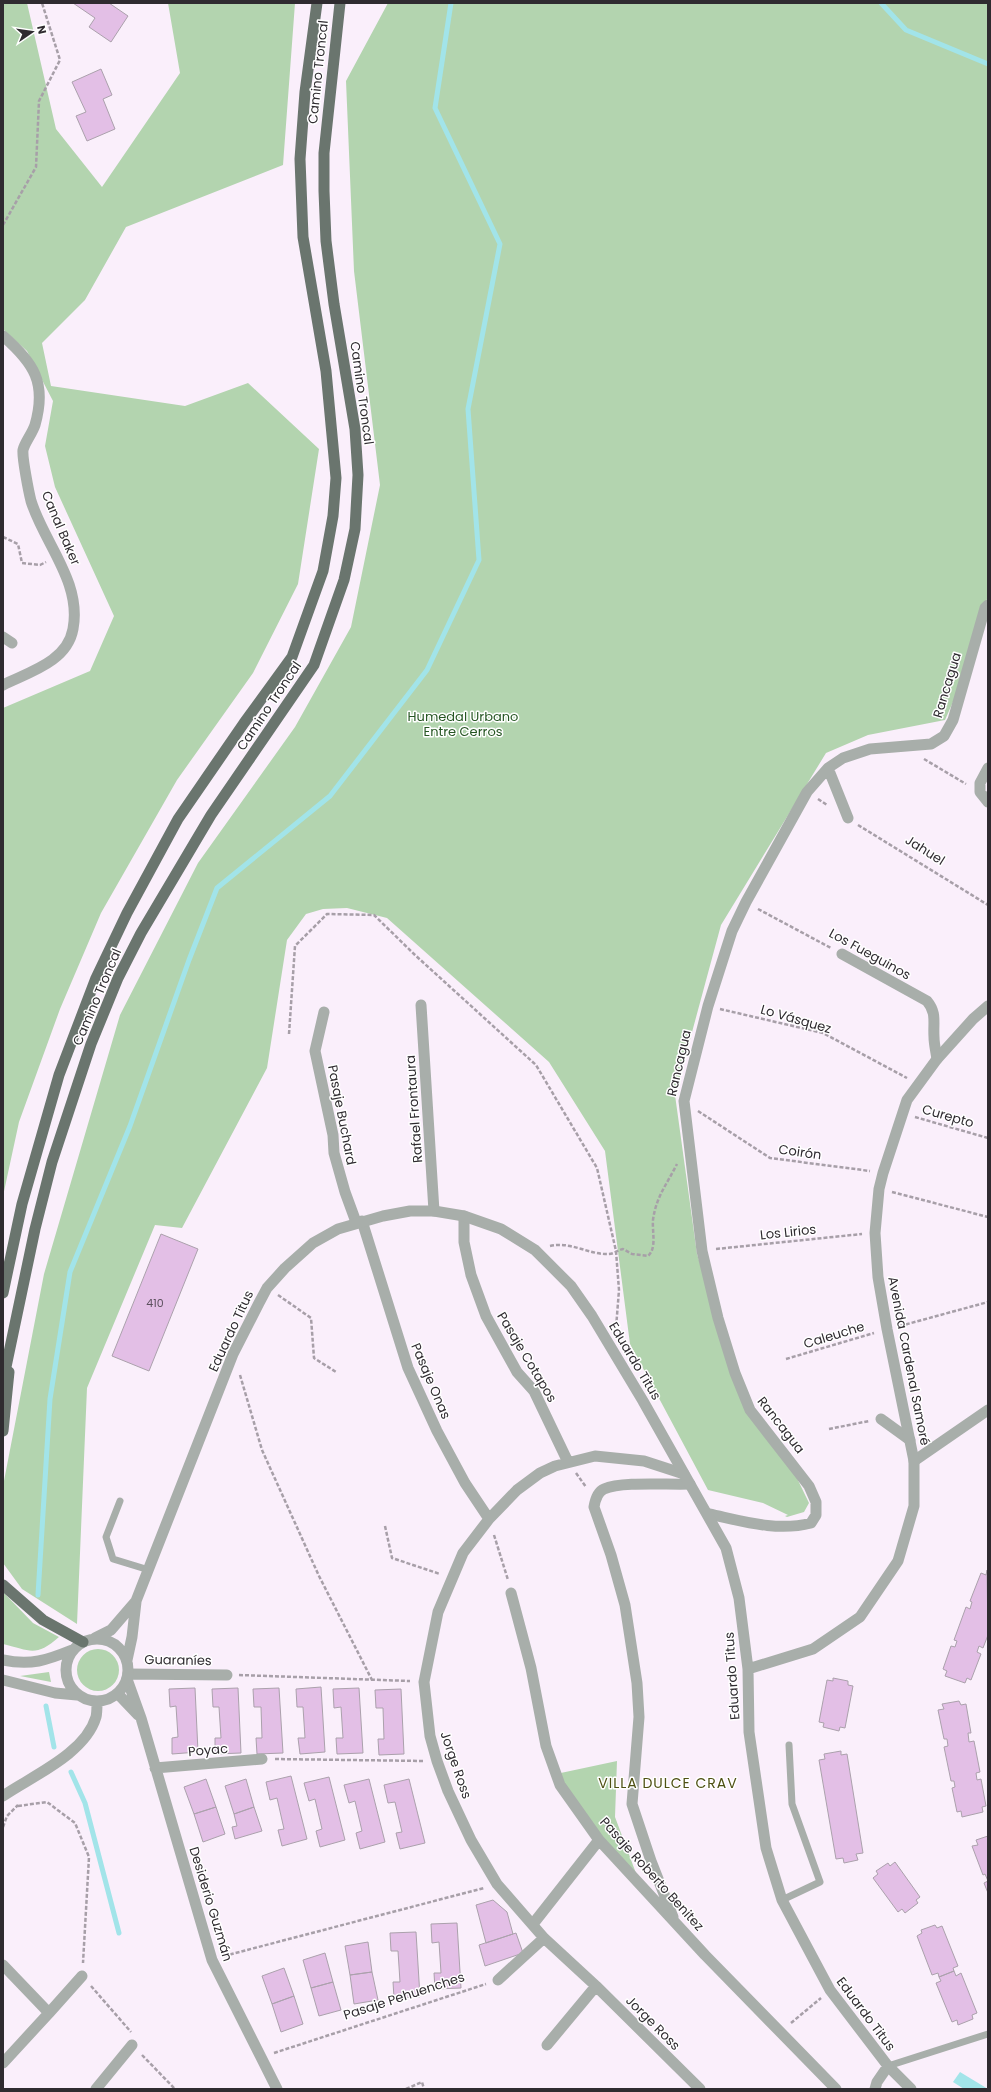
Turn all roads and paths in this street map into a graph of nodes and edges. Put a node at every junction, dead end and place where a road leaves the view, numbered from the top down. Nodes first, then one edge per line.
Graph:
1 (42, 3) edge
2 (317, 3) edge
3 (340, 3) edge
4 (3, 225) edge
5 (3, 336) edge
6 (3, 537) edge
7 (57, 556) junction
8 (987, 609) edge
9 (3, 685) edge
10 (920, 757) dead end
11 (828, 768) junction
12 (988, 768) edge
13 (807, 792) junction
14 (980, 792) junction
15 (988, 802) edge
16 (848, 818) junction
17 (746, 902) junction
18 (988, 905) edge
19 (842, 954) joint
20 (421, 1005) dead end
21 (708, 1006) junction
22 (988, 1006) edge
23 (324, 1012) dead end
24 (289, 1034) dead end
25 (937, 1059) junction
26 (918, 1084) junction
27 (684, 1102) junction
28 (902, 1113) junction
29 (988, 1138) edge
30 (678, 1160) dead end
31 (883, 1173) junction
32 (879, 1189) junction
33 (434, 1211) junction
34 (464, 1216) junction
35 (988, 1217) edge
36 (359, 1222) junction
37 (875, 1233) junction
38 (535, 1250) junction
39 (616, 1251) junction
40 (702, 1251) junction
41 (268, 1288) junction
42 (3, 1293) edge
43 (988, 1302) edge
44 (616, 1329) dead end
45 (887, 1329) junction
46 (11, 1346) junction
47 (234, 1354) junction
48 (786, 1359) dead end
49 (336, 1372) dead end
50 (3, 1381) edge
51 (988, 1410) edge
52 (881, 1419) joint
53 (829, 1429) dead end
54 (3, 1431) edge
55 (910, 1440) junction
56 (914, 1461) junction
57 (568, 1462) junction
58 (687, 1479) junction
59 (595, 1499) junction
60 (120, 1501) dead end
61 (709, 1514) junction
62 (489, 1519) junction
63 (385, 1526) dead end
64 (149, 1570) junction
65 (452, 1578) junction
66 (3, 1584) edge
67 (512, 1593) joint
68 (136, 1601) junction
69 (95, 1638) junction
70 (82, 1642) junction
71 (72, 1650) junction
72 (3, 1660) edge
73 (127, 1660) junction
74 (748, 1669) junction
75 (227, 1675) joint
76 (128, 1676) junction
77 (3, 1680) edge
78 (372, 1680) junction
79 (424, 1682) junction
80 (118, 1694) junction
81 (77, 1695) junction
82 (97, 1702) junction
83 (141, 1718) junction
84 (788, 1745) dead end
85 (262, 1759) joint
86 (437, 1762) junction
87 (155, 1768) junction
88 (3, 1796) edge
89 (18, 1806) dead end
90 (599, 1840) junction
91 (497, 1884) junction
92 (782, 1900) junction
93 (675, 1923) junction
94 (533, 1924) junction
95 (544, 1938) junction
96 (212, 1960) junction
97 (3, 1965) edge
98 (82, 1976) junction
99 (498, 1980) joint
100 (596, 1986) junction
101 (830, 1990) junction
102 (49, 2013) junction
103 (780, 2033) junction
104 (988, 2034) edge
105 (132, 2045) junction
106 (547, 2045) dead end
107 (260, 2058) junction
108 (3, 2063) edge
109 (888, 2066) junction
110 (96, 2089) edge
111 (175, 2089) edge
112 (277, 2089) edge
113 (406, 2089) edge
114 (424, 2089) edge
115 (700, 2089) edge
116 (836, 2089) edge
117 (875, 2089) edge
118 (912, 2089) edge

1 - 4 path
2 - 42 main road, Camino Troncal
3 - 46 main road, Camino Troncal
5 - 7 street, Canal Baker
6 - 7 path
7 - 9 street, Canal Baker
8 - 11 street, Rancagua
10 - 14 path
11 - 13 street, Rancagua
11 - 16 street
12 - 14 street
13 - 16 path, Jahuel
13 - 17 street, Rancagua
14 - 15 street
16 - 18 path, Jahuel
17 - 19 path, Los Fueguinos
17 - 21 street, Rancagua
19 - 25 street, Los Fueguinos
20 - 33 street, Rafael Frontaura
21 - 26 path, Lo Vásquez
21 - 27 street, Rancagua
22 - 25 street, Avenida Cardenal Samoré
23 - 36 street, Pasaje Buchard
24 - 39 path
25 - 26 street, Avenida Cardenal Samoré
26 - 28 street, Avenida Cardenal Samoré
27 - 31 path, Coirón
27 - 40 street, Rancagua
28 - 29 path, Curepto
28 - 31 street, Avenida Cardenal Samoré
30 - 39 path
31 - 32 street, Avenida Cardenal Samoré
32 - 35 path
32 - 37 street, Avenida Cardenal Samoré
33 - 34 street, Eduardo Titus
33 - 36 street, Eduardo Titus
34 - 38 street, Eduardo Titus
34 - 57 street, Pasaje Cotapos
36 - 41 street, Eduardo Titus
36 - 62 street, Pasaje Onas
37 - 40 path, Los Lirios
37 - 45 street, Avenida Cardenal Samoré
38 - 39 path
38 - 58 street, Eduardo Titus
39 - 44 path
40 - 61 street, Rancagua
41 - 47 street, Eduardo Titus
41 - 49 path
43 - 45 path, Caleuche
45 - 48 path, Caleuche
45 - 55 street, Avenida Cardenal Samoré
46 - 50 main road, Camino Troncal
46 - 54 main road
47 - 64 street, Eduardo Titus
47 - 78 path
51 - 56 street
52 - 53 path
52 - 55 street
55 - 56 street, Avenida Cardenal Samoré
56 - 74 street, Avenida Cardenal Samoré
57 - 58 street, Jorge Ross
57 - 59 path
57 - 62 street, Jorge Ross
58 - 59 street
58 - 61 street, Eduardo Titus
59 - 93 street
60 - 64 lane
61 - 74 street, Eduardo Titus
62 - 65 street, Jorge Ross
62 - 67 path
63 - 65 path
64 - 68 street, Eduardo Titus
65 - 79 street, Jorge Ross
66 - 70 main road
67 - 90 street, Pasaje Roberto Benitez
68 - 69 street, Eduardo Titus
68 - 73 street, Eduardo Titus
69 - 70 street, Eduardo Titus
69 - 73 street
70 - 71 street, Eduardo Titus
71 - 72 street
71 - 81 street
73 - 76 street, Eduardo Titus
74 - 92 street, Eduardo Titus
75 - 76 street, Guaraníes
75 - 78 path
76 - 80 street
76 - 83 street, Desiderio Guzmán
77 - 81 street
78 - 79 path
79 - 86 street, Jorge Ross
80 - 82 street
80 - 83 street, Desiderio Guzmán
81 - 82 street
82 - 88 street
83 - 87 street, Desiderio Guzmán
84 - 92 lane
85 - 86 path
85 - 87 street, Poyac
86 - 91 street, Jorge Ross
87 - 96 street, Desiderio Guzmán
89 - 98 path
90 - 93 street, Pasaje Roberto Benitez
90 - 94 street
91 - 94 street, Jorge Ross
91 - 96 path
92 - 101 street, Eduardo Titus
93 - 103 street, Pasaje Roberto Benitez
94 - 95 street, Jorge Ross
95 - 99 street
95 - 100 street, Jorge Ross
96 - 107 street, Desiderio Guzmán
97 - 102 street
98 - 102 street
98 - 105 path
99 - 107 path, Pasaje Pehuenches
100 - 106 street
100 - 115 street, Jorge Ross
101 - 103 path
101 - 109 street, Eduardo Titus
102 - 108 street
103 - 116 street, Pasaje Roberto Benitez
104 - 109 lane
105 - 110 street
105 - 111 path
107 - 112 street, Desiderio Guzmán
109 - 117 street, Eduardo Titus
109 - 118 street
113 - 114 path

